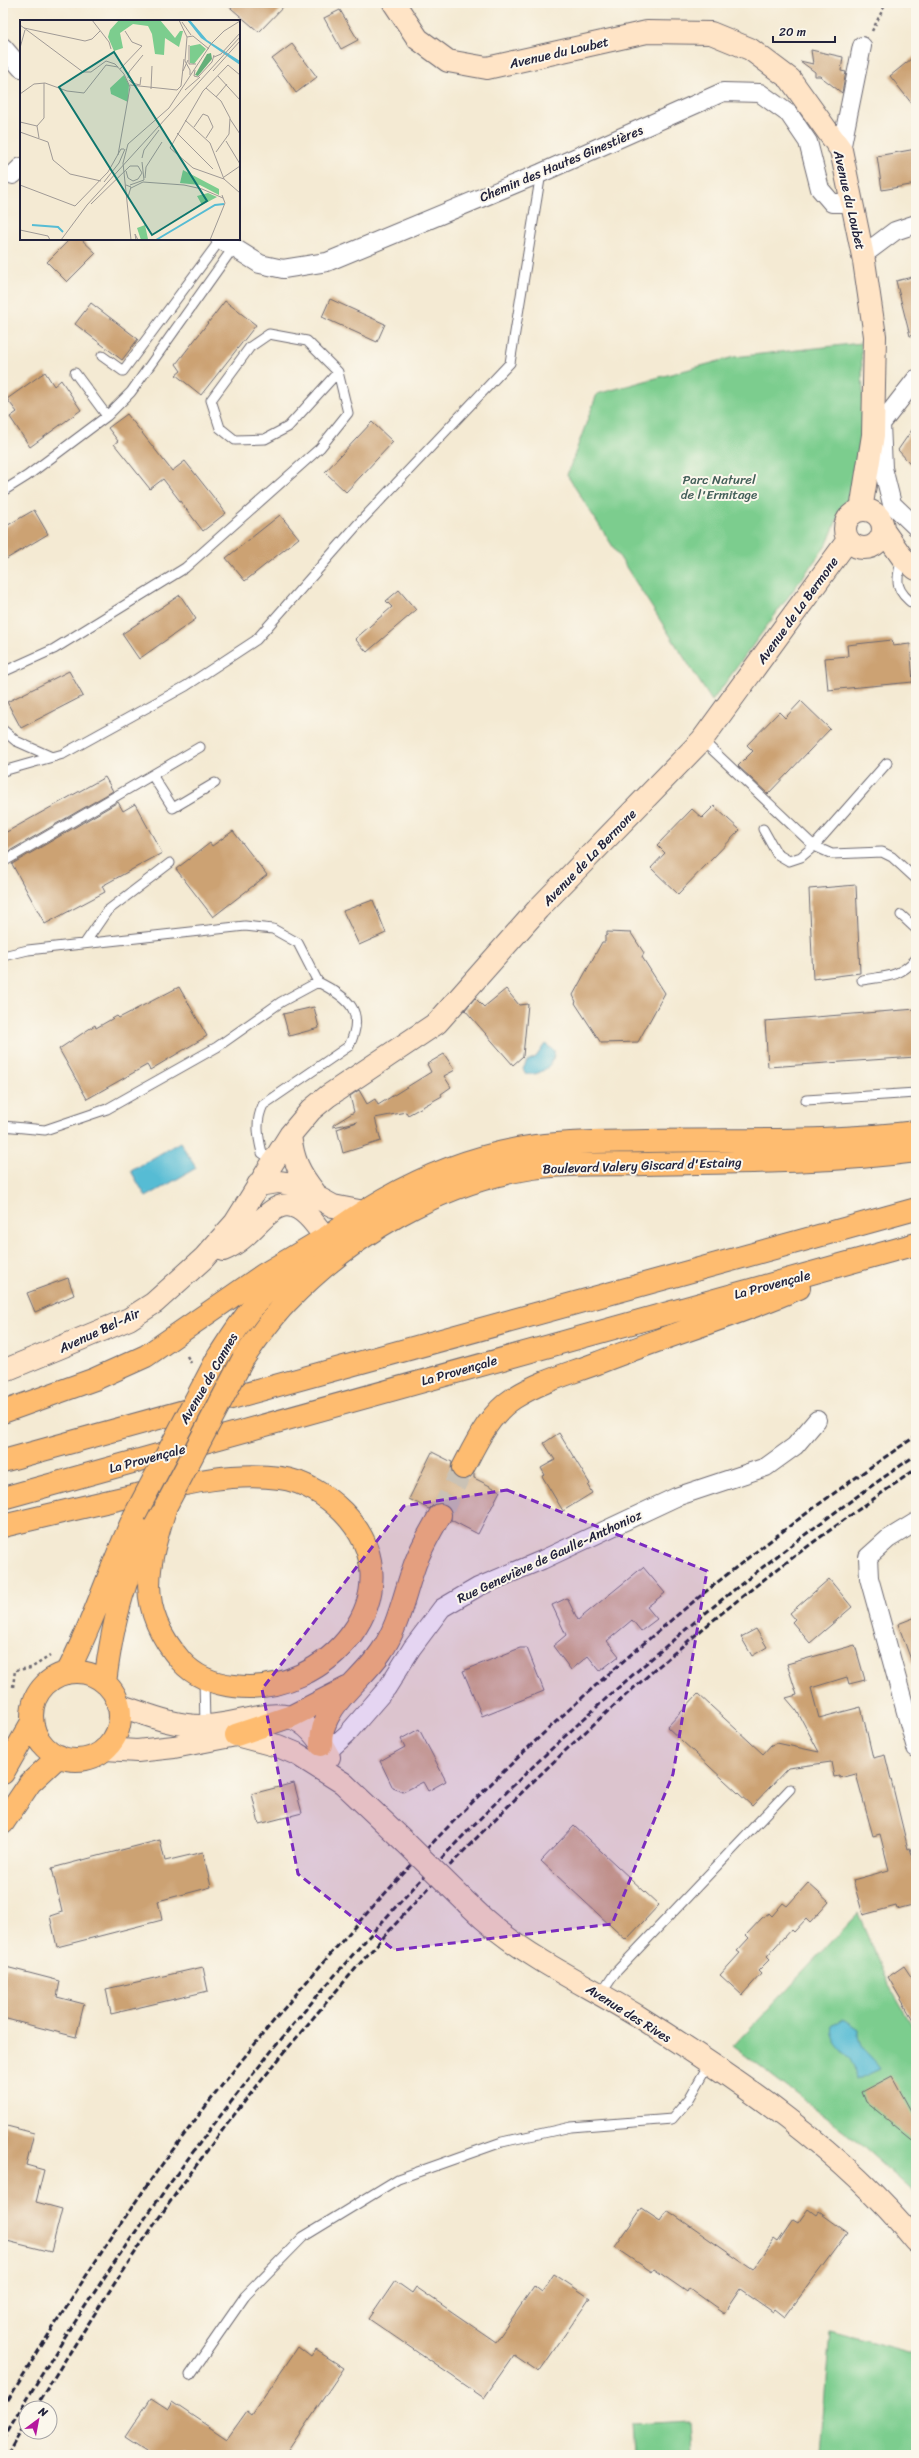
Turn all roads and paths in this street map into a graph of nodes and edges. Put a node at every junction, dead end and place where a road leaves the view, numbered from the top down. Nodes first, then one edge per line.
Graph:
1 (394, 3) edge
2 (886, 3) edge
3 (862, 46) joint
4 (3, 47) edge
5 (20, 67) edge
6 (841, 150) junction
7 (542, 173) junction
8 (851, 203) junction
9 (916, 224) edge
10 (225, 242) edge
11 (863, 255) junction
12 (102, 356) dead end
13 (338, 372) junction
14 (74, 373) dead end
15 (916, 379) edge
16 (107, 416) junction
17 (877, 429) junction
18 (3, 491) edge
19 (861, 510) junction
20 (916, 527) edge
21 (883, 530) junction
22 (858, 544) junction
23 (909, 563) edge
24 (916, 606) edge
25 (3, 672) edge
26 (3, 730) edge
27 (702, 740) junction
28 (200, 747) dead end
29 (52, 757) junction
30 (887, 764) dead end
31 (3, 771) edge
32 (152, 775) junction
33 (215, 783) dead end
34 (763, 829) dead end
35 (814, 846) junction
36 (3, 862) edge
37 (170, 863) dead end
38 (916, 879) edge
39 (901, 916) dead end
40 (916, 929) edge
41 (85, 944) junction
42 (3, 956) edge
43 (916, 959) edge
44 (862, 980) dead end
45 (318, 982) junction
46 (916, 1093) edge
47 (806, 1100) dead end
48 (3, 1126) edge
49 (916, 1132) edge
50 (290, 1134) junction
51 (916, 1152) edge
52 (274, 1161) junction
53 (258, 1185) junction
54 (317, 1195) junction
55 (916, 1209) edge
56 (364, 1212) junction
57 (325, 1238) junction
58 (916, 1244) edge
59 (204, 1258) junction
60 (868, 1258) junction
61 (243, 1359) joint
62 (3, 1371) edge
63 (3, 1412) edge
64 (817, 1420) dead end
65 (3, 1461) edge
66 (463, 1468) tunnel mouth
67 (3, 1498) edge
68 (166, 1506) junction
69 (440, 1515) tunnel mouth
70 (916, 1522) edge
71 (3, 1526) edge
72 (52, 1652) dead end
73 (67, 1672) junction
74 (204, 1678) junction
75 (105, 1683) junction
76 (351, 1686) junction
77 (13, 1687) dead end
78 (118, 1705) junction
79 (292, 1716) junction
80 (32, 1722) junction
81 (205, 1726) junction
82 (236, 1735) junction
83 (105, 1748) junction
84 (916, 1748) edge
85 (321, 1754) junction
86 (59, 1756) junction
87 (3, 1773) edge
88 (790, 1789) dead end
89 (3, 1823) edge
90 (601, 1994) junction
91 (709, 2064) junction
92 (916, 2241) edge
93 (190, 2374) dead end

1 - 6 street, Avenue du Loubet
2 - 3 path
3 - 6 street
4 - 5 street
6 - 8 street, Avenue du Loubet
7 - 8 street, Chemin des Hautes Ginestières
7 - 10 street, Chemin des Hautes Ginestières
7 - 29 lane
8 - 11 street, Avenue du Loubet
9 - 11 street
10 - 12 lane
10 - 16 lane
11 - 17 street, Avenue du Loubet
13 - 13 lane
13 - 25 lane
14 - 16 lane
15 - 17 street
16 - 18 lane
17 - 19 street, Avenue du Loubet
17 - 20 street
19 - 21 street
19 - 22 street
21 - 22 street
21 - 23 street
22 - 23 street
22 - 27 street, Avenue de La Bermone
23 - 24 lane
26 - 29 lane
27 - 35 lane
27 - 50 street, Avenue de La Bermone
28 - 32 lane
29 - 31 lane
30 - 35 lane
32 - 33 lane
32 - 36 lane
34 - 35 lane
35 - 38 lane
37 - 41 lane
39 - 40 lane
41 - 42 lane
41 - 45 lane
43 - 44 lane
45 - 48 lane
45 - 52 lane
46 - 47 lane
49 - 56 main road, Boulevard Valery Giscard d'Estaing
50 - 52 street, Avenue de La Bermone
50 - 54 street
51 - 61 main road, Boulevard Valery Giscard d'Estaing
52 - 53 street, Avenue Bel-Air
53 - 54 street
53 - 59 street, Avenue Bel-Air
54 - 56 street
55 - 65 main road
56 - 57 main road, Avenue de Cannes
57 - 59 street, Avenue Bel-Air
57 - 63 main road
57 - 73 main road, Avenue de Cannes, bridge
58 - 60 main road, La Provençale
59 - 62 street, Avenue Bel-Air
60 - 66 main road
60 - 67 main road, La Provençale
61 - 68 main road, Avenue de Cannes, bridge
64 - 85 street, Rue Geneviève de Gaulle-Anthonioz
68 - 74 main road
68 - 75 main road, Avenue de Cannes
69 - 76 main road
70 - 84 street
71 - 74 main road
72 - 77 path
73 - 75 main road
73 - 80 main road
74 - 81 lane
75 - 78 main road
76 - 79 main road
76 - 85 main road
78 - 81 street
78 - 83 main road
79 - 81 street
79 - 82 main road
79 - 85 street, Avenue des Rives
80 - 86 main road
80 - 87 main road
82 - 83 street, Avenue des Rives
82 - 85 street, Avenue des Rives
83 - 86 main road
85 - 90 street, Avenue des Rives, bridge
86 - 89 main road
88 - 90 lane
90 - 91 street, Avenue des Rives
91 - 92 street, Avenue des Rives
91 - 93 lane

